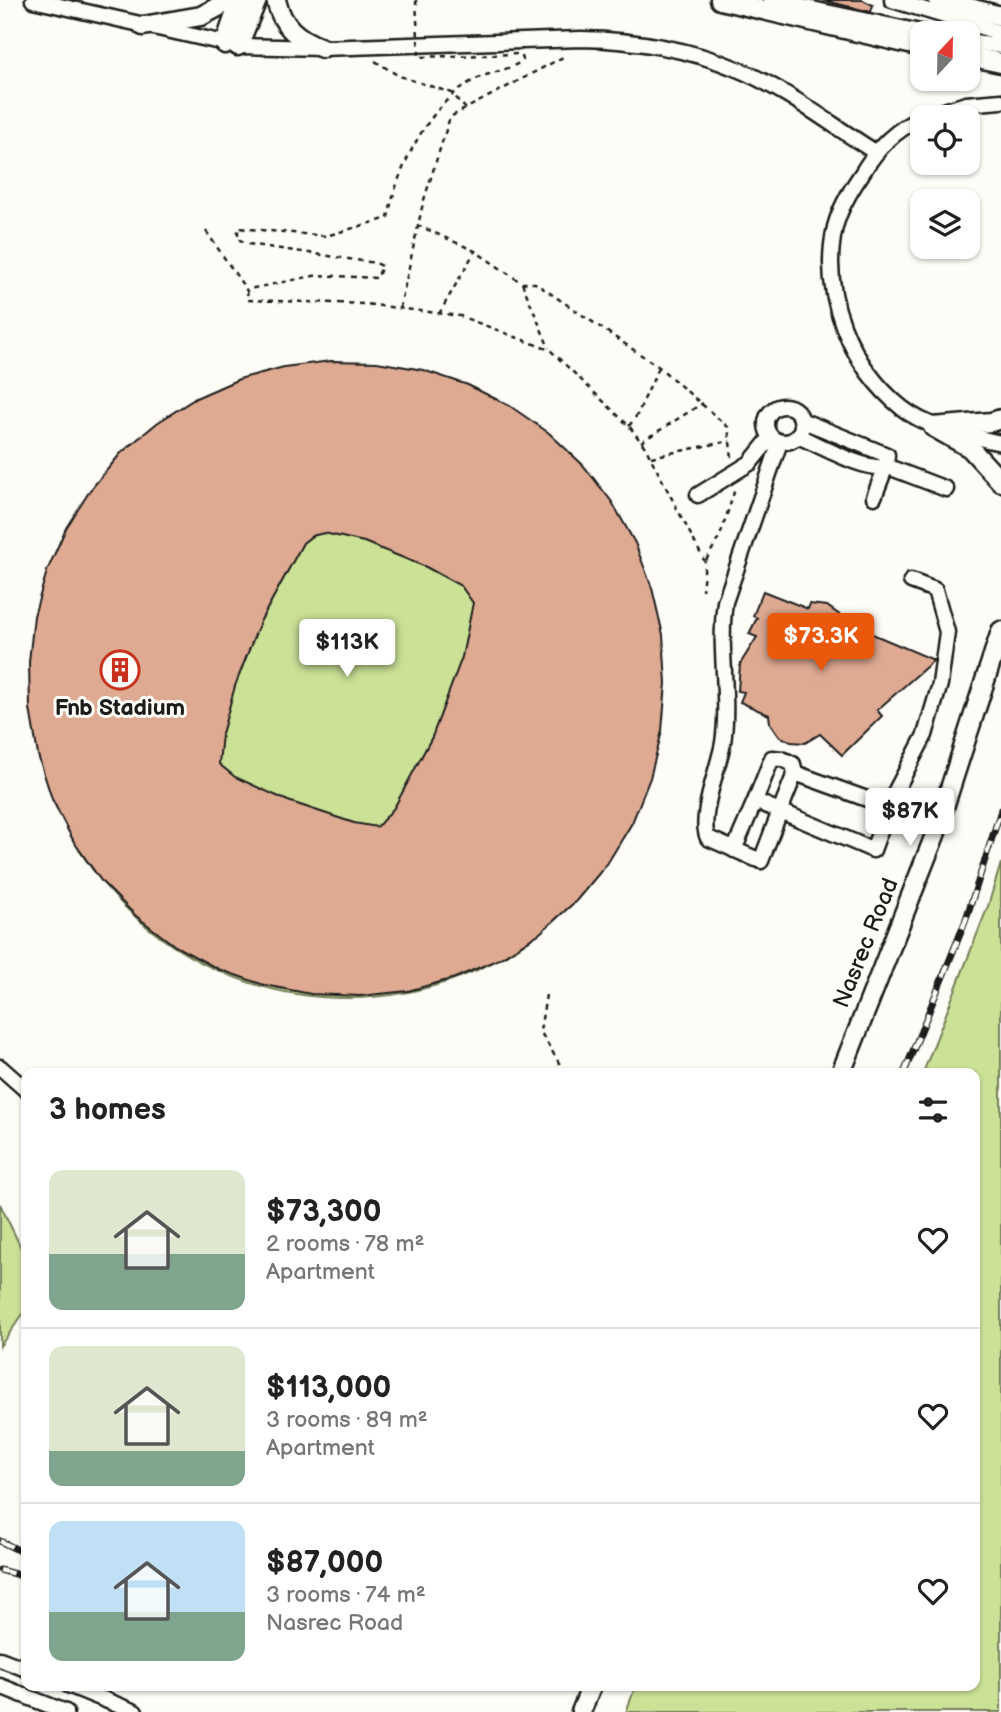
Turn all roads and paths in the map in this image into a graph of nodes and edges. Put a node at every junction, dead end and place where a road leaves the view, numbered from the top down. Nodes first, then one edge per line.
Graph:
1 (33, 0) edge
2 (230, 0) edge
3 (240, 0) edge
4 (257, 0) edge
5 (276, 0) edge
6 (416, 0) edge
7 (720, 0) edge
8 (770, 0) edge
9 (892, 0) edge
10 (938, 0) edge
11 (1001, 16) edge
12 (143, 26) junction
13 (910, 30) edge
14 (1001, 33) edge
15 (980, 43) edge
16 (910, 44) edge
17 (232, 45) junction
18 (365, 46) junction
19 (1001, 46) edge
20 (322, 48) junction
21 (565, 55) dead end
22 (980, 59) edge
23 (1001, 63) edge
24 (452, 93) junction
25 (1001, 101) edge
26 (962, 105) edge
27 (466, 108) junction
28 (910, 128) edge
29 (875, 152) junction
30 (417, 225) junction
31 (206, 231) dead end
32 (475, 251) junction
33 (522, 283) junction
34 (247, 291) junction
35 (400, 308) junction
36 (439, 314) junction
37 (550, 350) junction
38 (659, 367) junction
39 (703, 404) junction
40 (1001, 419) edge
41 (801, 420) junction
42 (629, 426) junction
43 (933, 427) junction
44 (798, 436) junction
45 (775, 439) junction
46 (730, 441) junction
47 (641, 442) junction
48 (1001, 443) edge
49 (650, 457) junction
50 (886, 466) junction
51 (734, 474) junction
52 (1001, 482) edge
53 (946, 489) dead end
54 (698, 495) dead end
55 (874, 497) dead end
56 (705, 562) junction
57 (911, 581) dead end
58 (702, 590) dead end
59 (1001, 631) edge
60 (795, 773) junction
61 (755, 802) junction
62 (889, 807) junction
63 (780, 811) junction
64 (734, 850) junction
65 (546, 995) dead end
66 (0, 1068) edge
67 (562, 1068) edge
68 (843, 1068) edge
69 (21, 1086) edge
70 (0, 1659) edge
71 (21, 1667) edge
72 (0, 1686) edge
73 (83, 1691) edge
74 (590, 1691) edge
75 (66, 1712) edge
76 (135, 1712) edge
77 (581, 1712) edge

1 - 12 street
2 - 12 main road
3 - 17 main road
4 - 17 main road
5 - 20 main road
6 - 24 path, bridge
7 - 16 main road
8 - 13 street
9 - 14 street
10 - 11 main road
12 - 17 street
15 - 19 street
17 - 20 street
18 - 20 street
18 - 24 path
18 - 29 street
21 - 27 path
22 - 23 main road
24 - 27 path
24 - 34 path
25 - 26 street
27 - 30 path
28 - 29 street
29 - 43 street
30 - 32 path
30 - 35 path
31 - 34 path
32 - 33 path
32 - 36 path
33 - 37 path
33 - 38 path
34 - 35 path
35 - 36 path
36 - 37 path
37 - 42 path
38 - 39 path
38 - 42 path
39 - 46 path
39 - 47 path
40 - 43 main road
41 - 44 street
41 - 45 street
41 - 50 street
42 - 47 path
43 - 48 street
43 - 52 main road
44 - 45 street
44 - 50 street
45 - 51 street
45 - 64 street
46 - 49 path
46 - 51 path
47 - 49 path
49 - 56 path
50 - 53 street
50 - 55 street
51 - 54 street
51 - 56 path
56 - 58 path
57 - 62 street
59 - 68 main road, Nasrec Road
60 - 61 street
60 - 62 street
60 - 63 street
61 - 63 street
61 - 64 street
62 - 63 street
63 - 64 street
65 - 67 path
66 - 69 street
70 - 71 street
72 - 75 street
73 - 76 street
74 - 77 main road

